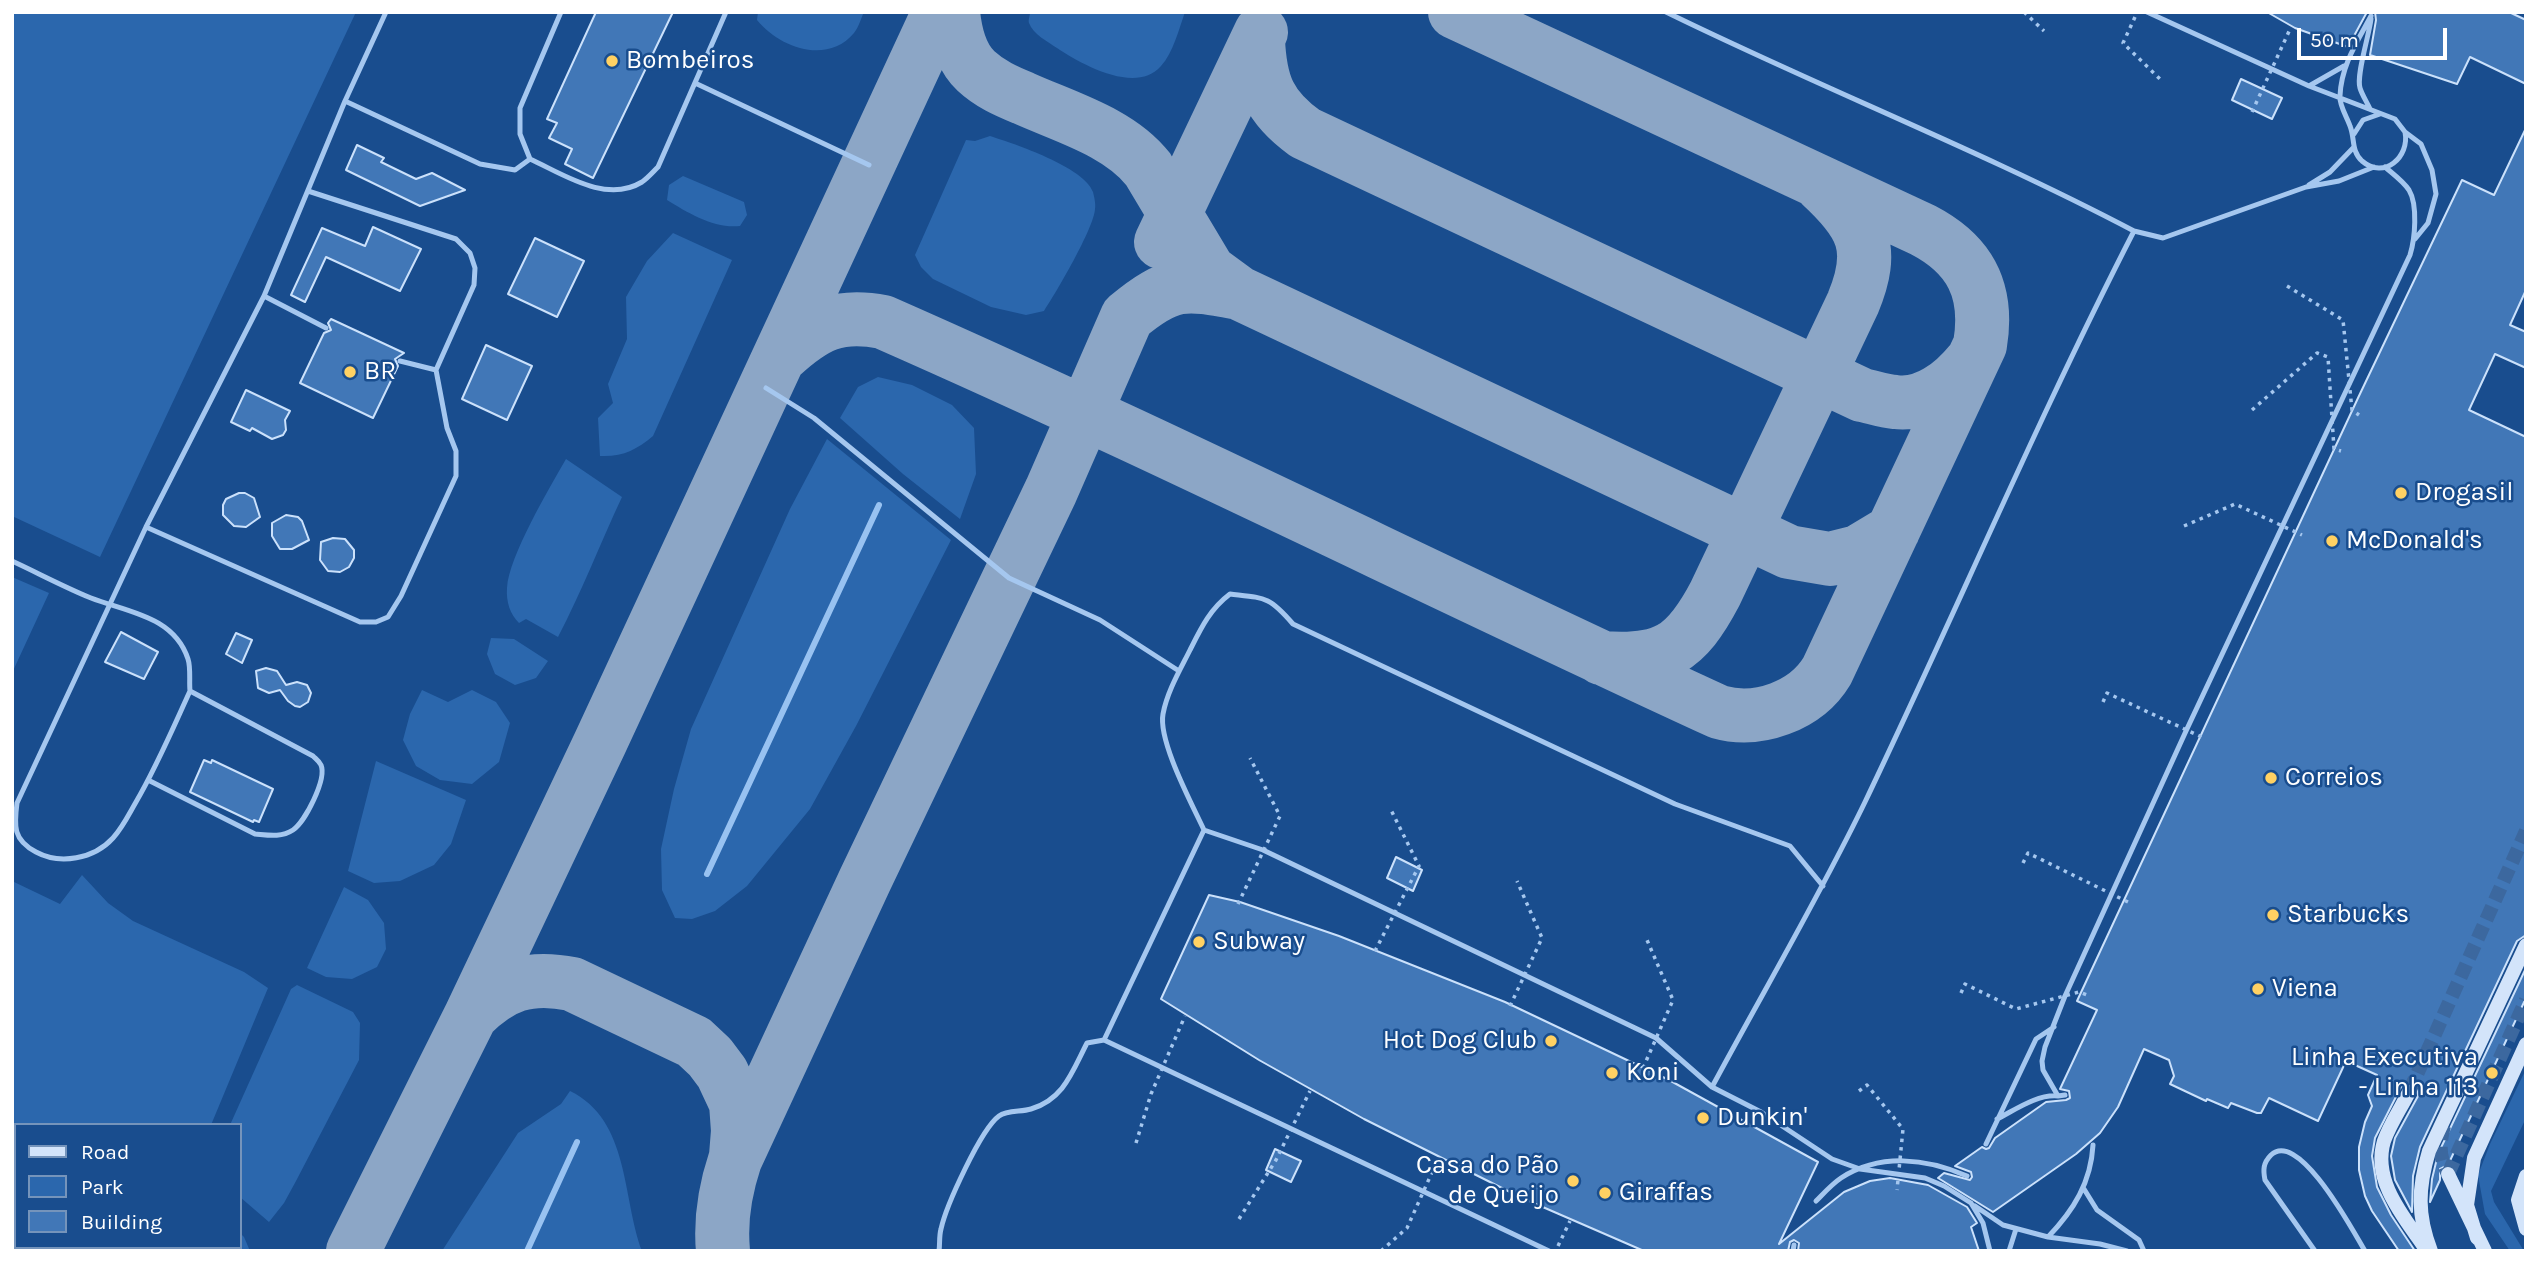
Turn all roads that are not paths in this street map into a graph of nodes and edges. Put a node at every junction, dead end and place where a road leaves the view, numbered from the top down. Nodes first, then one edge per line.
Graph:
1 (386, 12) edge
2 (561, 12) edge
3 (726, 12) edge
4 (1666, 12) edge
5 (2147, 12) edge
6 (2344, 66) junction
7 (695, 83) junction
8 (2309, 86) junction
9 (2339, 98) junction
10 (345, 101) junction
11 (2370, 109) junction
12 (2380, 114) junction
13 (2405, 132) junction
14 (2354, 134) junction
15 (2354, 147) junction
16 (530, 159) junction
17 (869, 165) dead end
18 (2374, 167) junction
19 (2385, 167) junction
20 (2306, 187) junction
21 (308, 191) junction
22 (2134, 231) junction
23 (2415, 239) junction
24 (264, 296) junction
25 (326, 328) dead end
26 (400, 361) dead end
27 (436, 370) junction
28 (766, 388) dead end
29 (146, 527) junction
30 (12, 561) edge
31 (110, 605) junction
32 (1179, 671) junction
33 (190, 691) junction
34 (148, 780) junction
35 (1204, 830) junction
36 (1822, 886) junction
37 (2526, 945) edge
38 (2054, 1027) junction
39 (1104, 1040) junction
40 (2526, 1044) edge
41 (1712, 1087) junction
42 (2409, 1092) tunnel mouth
43 (1997, 1119) junction
44 (1986, 1144) dead end
45 (2093, 1145) dead end
46 (1860, 1169) junction
47 (2448, 1174) dead end
48 (1967, 1176) dead end
49 (2526, 1176) edge
50 (2084, 1189) junction
51 (1816, 1200) dead end
52 (1972, 1203) junction
53 (2016, 1229) junction
54 (2526, 1229) edge
55 (2049, 1237) junction
56 (2481, 1245) edge
57 (939, 1251) edge
58 (1549, 1251) edge
59 (1990, 1251) edge
60 (2009, 1251) edge
61 (2127, 1251) edge
62 (2144, 1251) edge
63 (2315, 1251) edge
64 (2365, 1251) edge
65 (2429, 1251) edge

1 - 10 lane
2 - 16 lane
3 - 7 lane
4 - 22 lane
5 - 8 lane
6 - 8 lane
6 - 9 lane
6 - 11 lane
7 - 16 lane
7 - 17 lane
8 - 9 lane
9 - 11 lane
9 - 14 lane
10 - 16 lane
10 - 21 lane
11 - 12 lane
12 - 13 lane
12 - 14 lane
13 - 19 lane
13 - 23 lane
14 - 15 lane
15 - 18 lane
15 - 20 lane
18 - 19 lane
18 - 20 lane
19 - 23 lane
20 - 22 lane
21 - 24 lane
21 - 27 lane
22 - 36 lane
23 - 38 lane
24 - 25 lane
24 - 29 lane
26 - 27 lane
27 - 29 lane
28 - 32 lane
29 - 31 lane
30 - 31 lane
31 - 33 lane
31 - 34 lane
32 - 35 lane
32 - 36 lane
33 - 34 lane
33 - 34 lane
35 - 39 lane
35 - 41 lane
36 - 41 lane
37 - 65 street
38 - 43 lane
38 - 43 lane
39 - 57 lane
39 - 58 lane
40 - 56 street
41 - 46 lane
42 - 65 street
43 - 44 lane
45 - 50 lane
46 - 48 lane
46 - 51 lane
46 - 52 lane
47 - 56 street
49 - 54 street
50 - 55 lane
50 - 62 lane
52 - 53 lane
52 - 59 lane
53 - 55 lane
53 - 60 lane
55 - 61 lane
63 - 64 lane

